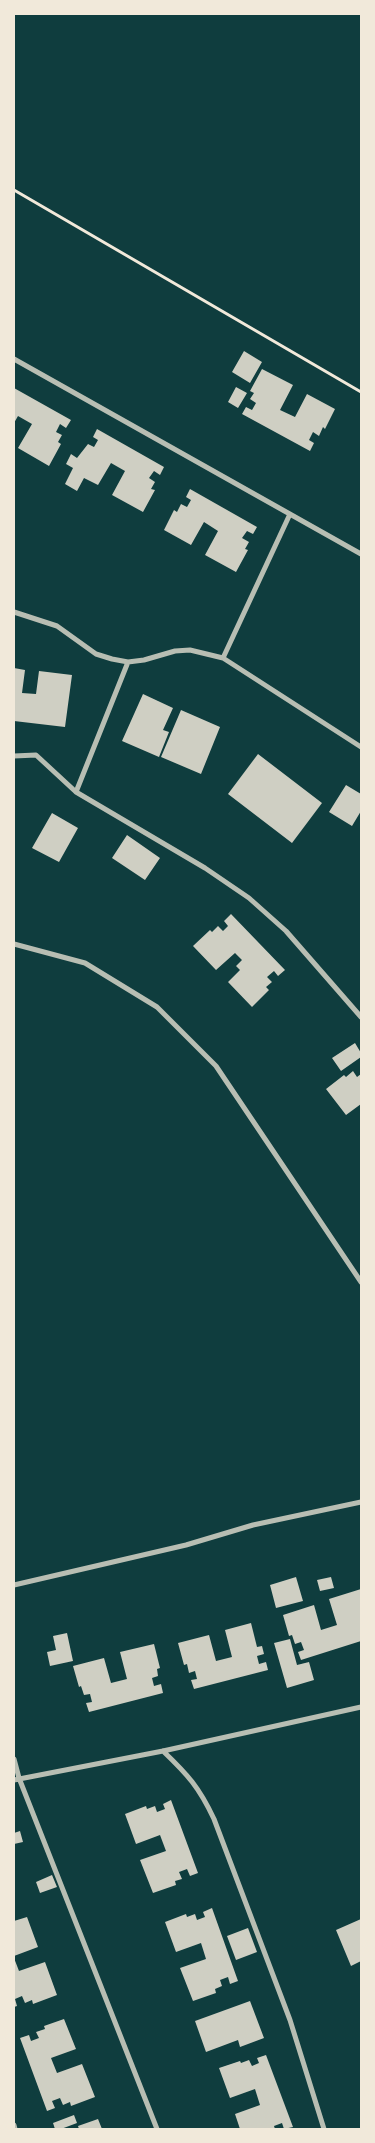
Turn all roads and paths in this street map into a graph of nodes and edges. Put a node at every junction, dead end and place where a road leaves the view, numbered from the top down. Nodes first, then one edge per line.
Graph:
1 (14, 190) edge
2 (14, 359) edge
3 (361, 392) edge
4 (290, 514) junction
5 (361, 554) edge
6 (14, 612) edge
7 (223, 658) junction
8 (128, 662) junction
9 (361, 747) edge
10 (14, 756) edge
11 (76, 792) junction
12 (14, 944) edge
13 (361, 1018) edge
14 (361, 1282) edge
15 (361, 1502) edge
16 (14, 1585) edge
17 (361, 1707) edge
18 (163, 1751) junction
19 (14, 1759) edge
20 (16, 1779) edge
21 (14, 2125) edge
22 (15, 2129) edge
23 (157, 2129) edge
24 (324, 2129) edge

1 - 3 path
2 - 4 street
4 - 5 street
4 - 7 street
6 - 8 street
7 - 8 street
7 - 9 street
8 - 11 street
10 - 11 street
11 - 13 street
12 - 14 street
15 - 16 street
17 - 18 street
18 - 20 street
18 - 24 street
19 - 20 street
20 - 23 street
21 - 22 street

